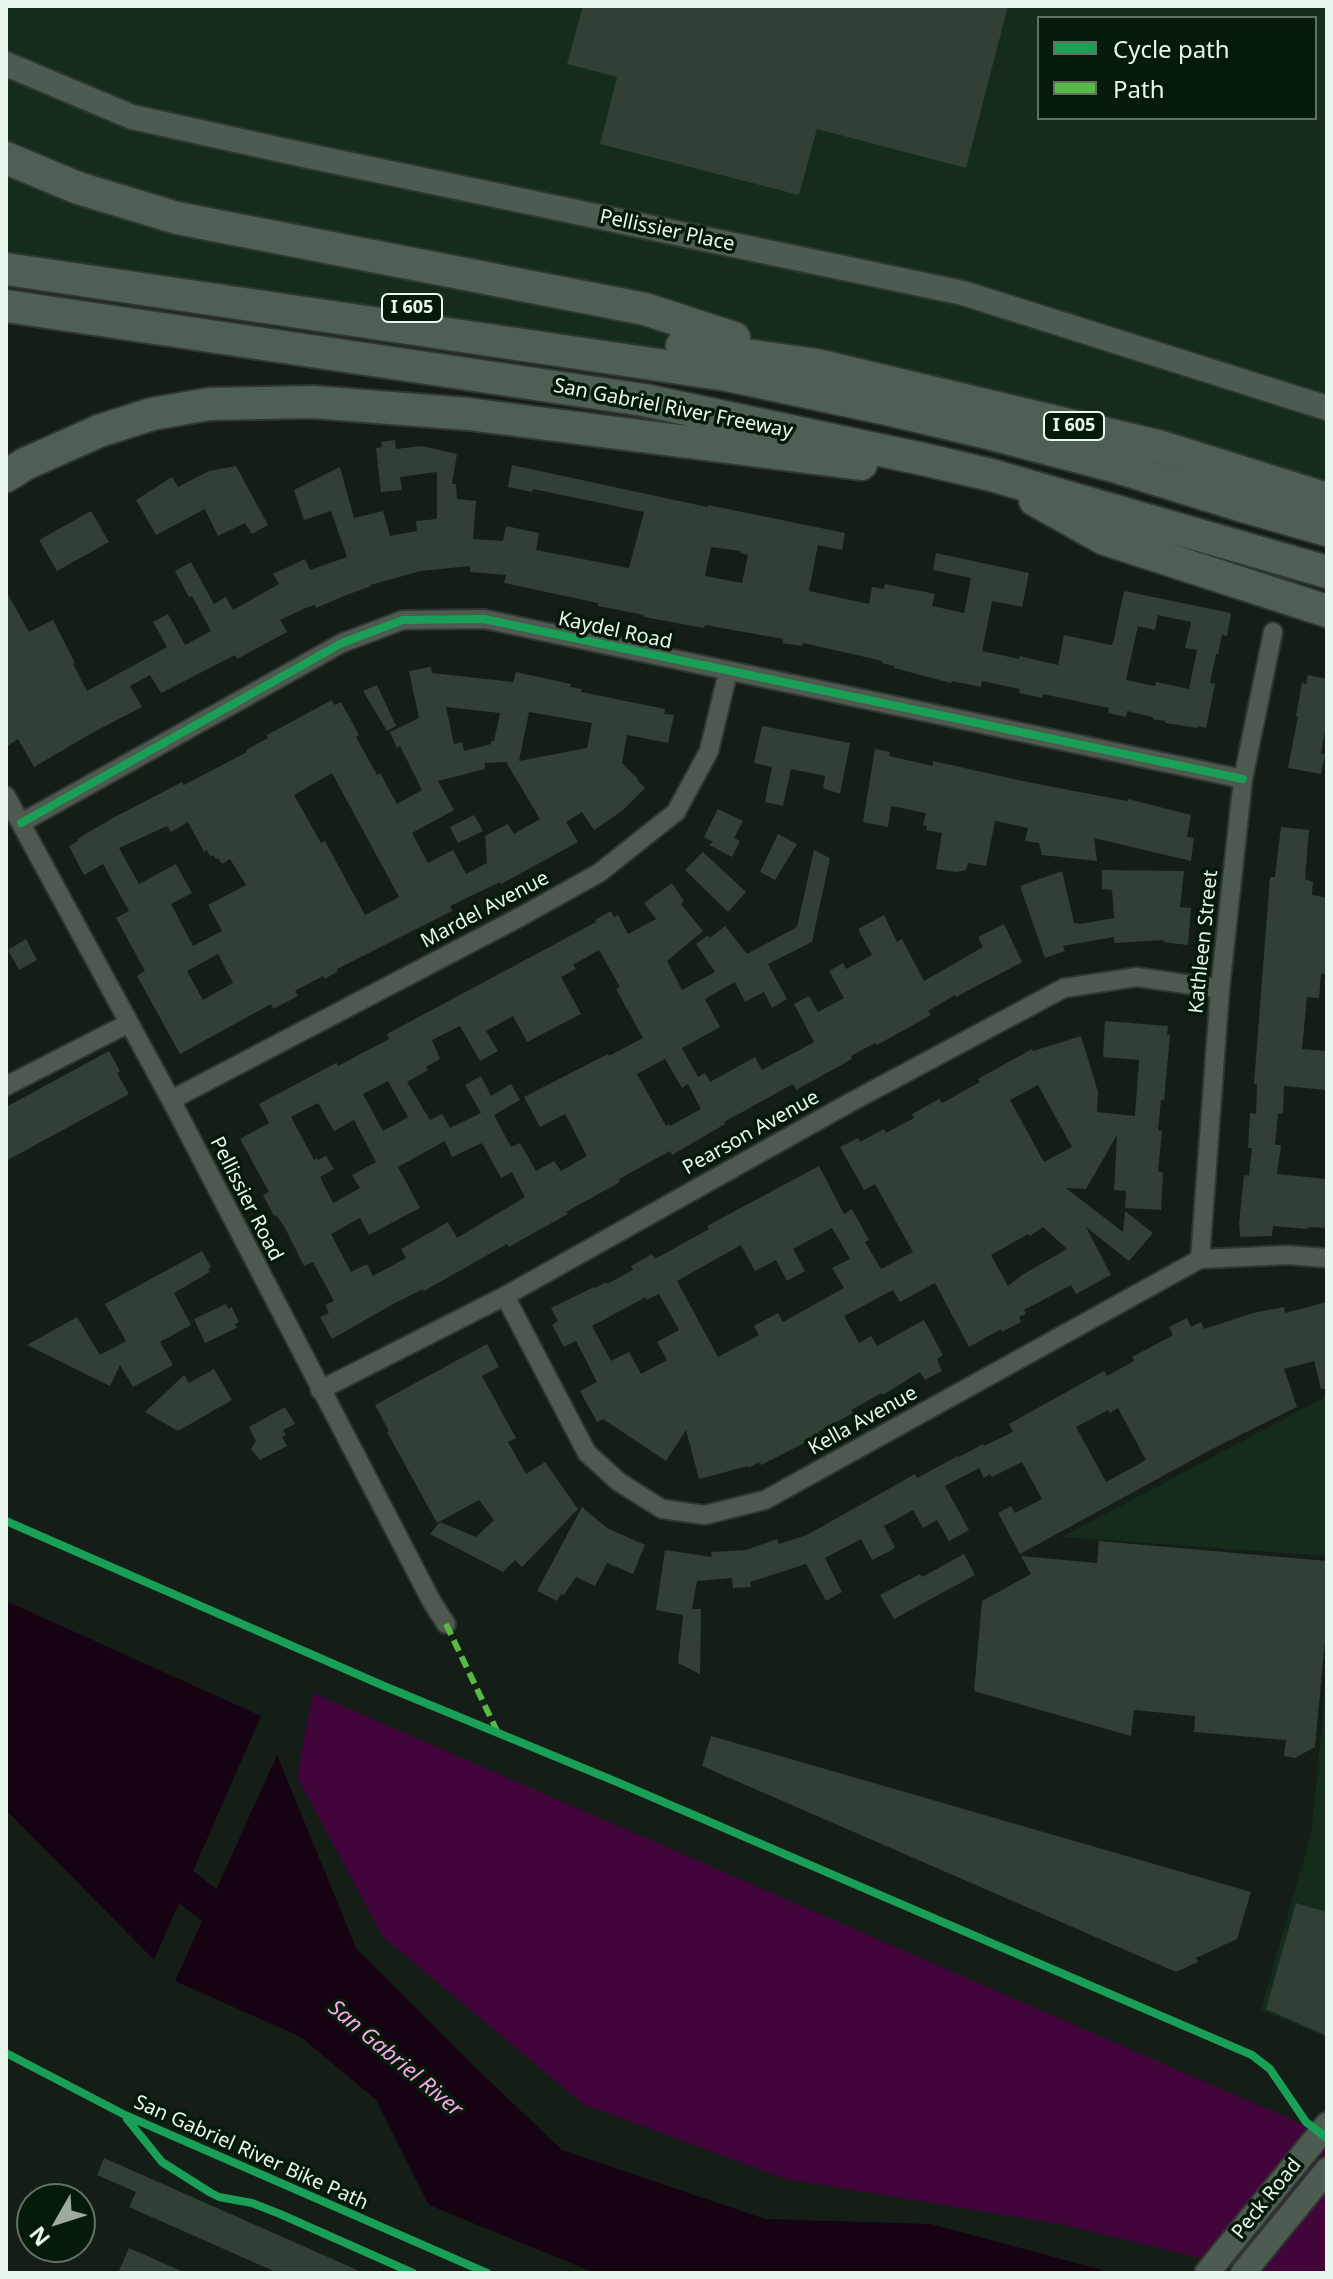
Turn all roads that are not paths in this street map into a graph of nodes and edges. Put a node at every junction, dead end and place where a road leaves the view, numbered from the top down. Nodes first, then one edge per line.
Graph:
1 (6, 64) edge
2 (6, 158) edge
3 (6, 250) edge
4 (6, 269) edge
5 (6, 284) edge
6 (6, 306) edge
7 (6, 319) edge
8 (150, 326) junction
9 (817, 365) junction
10 (1327, 408) edge
11 (927, 460) junction
12 (991, 475) junction
13 (6, 476) edge
14 (1327, 499) edge
15 (1327, 530) edge
16 (1327, 544) edge
17 (1327, 572) edge
18 (1327, 611) edge
19 (1273, 632) dead end
20 (728, 672) junction
21 (1243, 779) junction
22 (6, 796) edge
23 (21, 823) junction
24 (1220, 989) junction
25 (129, 1023) junction
26 (6, 1086) edge
27 (171, 1100) junction
28 (1327, 1258) edge
29 (1200, 1259) junction
30 (505, 1296) junction
31 (320, 1390) junction
32 (446, 1624) dead end
33 (1327, 2125) edge
34 (1327, 2170) edge
35 (1207, 2273) edge
36 (1243, 2273) edge

1 - 10 main road, Pellissier Place
2 - 9 highway
3 - 9 highway, I 605
4 - 15 highway
5 - 16 highway
6 - 8 highway, San Gabriel River Freeway
7 - 8 highway
8 - 11 highway, San Gabriel River Freeway
9 - 14 highway, I 605
11 - 12 highway, San Gabriel River Freeway
11 - 13 highway
12 - 17 highway, San Gabriel River Freeway
12 - 18 highway
19 - 21 street, Kathleen Street
20 - 21 street, Kaydel Road
20 - 23 street, Kaydel Road
20 - 27 street, Mardel Avenue
21 - 24 street, Kathleen Street
22 - 23 street, Pellissier Road
23 - 25 street, Pellissier Road
24 - 29 street, Kathleen Street
24 - 30 street, Pearson Avenue
25 - 26 street
25 - 27 street, Pellissier Road
27 - 31 street, Pellissier Road
28 - 29 street, Kella Avenue
29 - 30 street, Kella Avenue
30 - 31 street, Pearson Avenue
31 - 32 street, Pellissier Road
33 - 35 main road, Peck Road
34 - 36 main road, Peck Road

